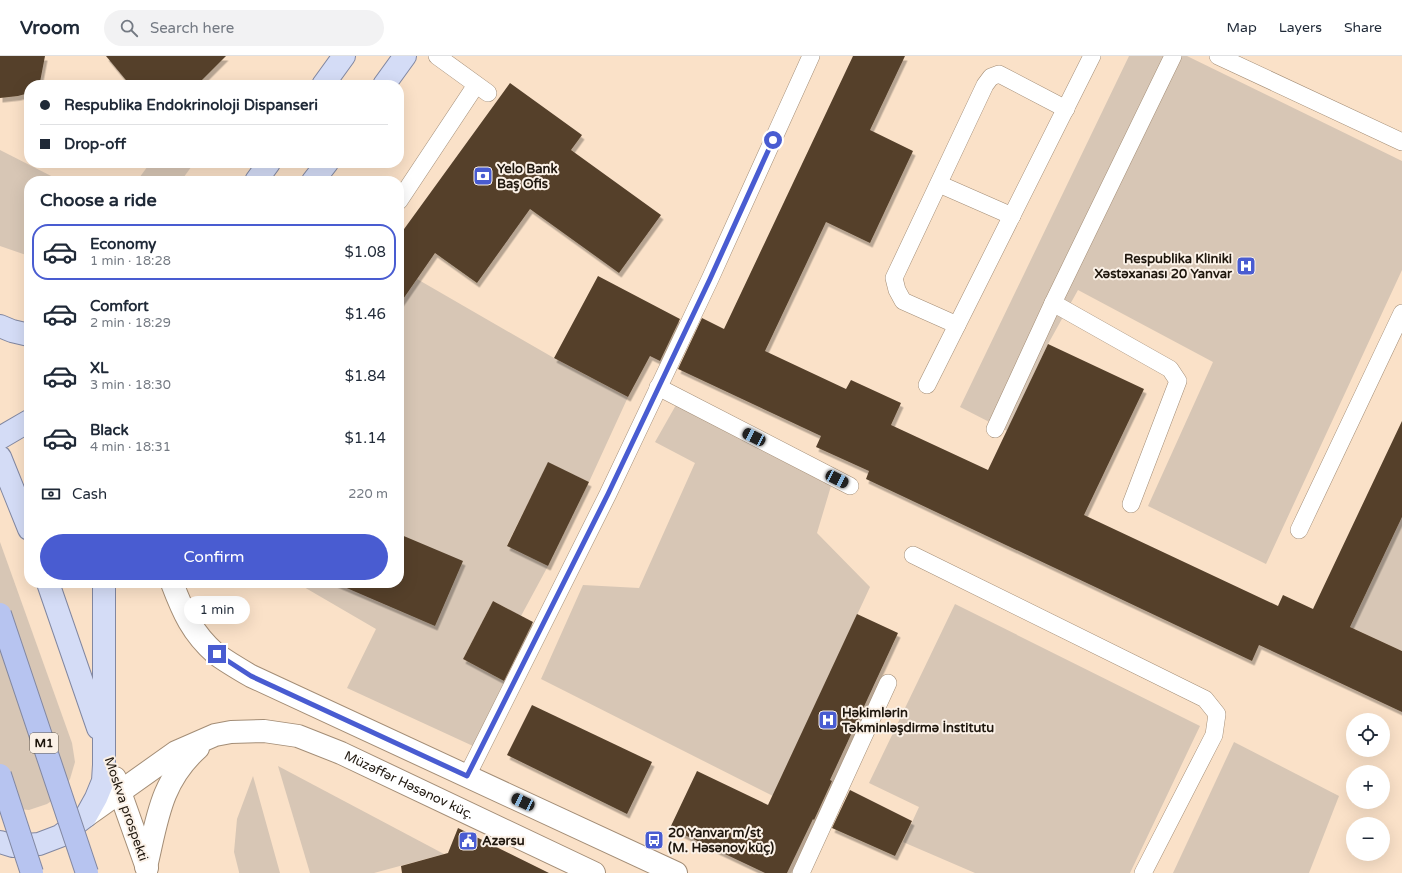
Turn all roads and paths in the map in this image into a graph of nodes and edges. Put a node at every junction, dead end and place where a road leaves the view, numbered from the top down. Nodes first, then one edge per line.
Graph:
1 (344, 56) edge
2 (405, 56) edge
3 (437, 56) edge
4 (810, 56) edge
5 (1092, 56) edge
6 (1173, 56) edge
7 (1218, 56) edge
8 (327, 80) edge
9 (388, 80) edge
10 (1066, 109) junction
11 (1402, 142) edge
12 (323, 168) edge
13 (317, 176) edge
14 (939, 184) junction
15 (404, 194) edge
16 (1012, 216) junction
17 (1053, 303) junction
18 (1402, 313) edge
19 (957, 325) junction
20 (0, 326) edge
21 (24, 334) edge
22 (927, 385) dead end
23 (658, 387) junction
24 (24, 424) edge
25 (995, 429) dead end
26 (0, 438) edge
27 (0, 457) edge
28 (850, 486) dead end
29 (0, 494) edge
30 (1131, 504) dead end
31 (24, 517) edge
32 (24, 522) edge
33 (1299, 530) dead end
34 (913, 555) dead end
35 (50, 588) edge
36 (104, 588) edge
37 (174, 588) edge
38 (0, 614) edge
39 (888, 683) dead end
40 (215, 735) junction
41 (103, 744) junction
42 (0, 775) edge
43 (467, 776) junction
44 (120, 791) junction
45 (86, 816) junction
46 (0, 842) edge
47 (147, 870) edge
48 (32, 873) edge
49 (88, 873) edge
50 (594, 873) edge
51 (676, 873) edge
52 (801, 873) edge
53 (1143, 873) edge

1 - 8 main road
2 - 9 main road
3 - 15 lane
4 - 23 lane
5 - 10 lane
6 - 17 lane
7 - 11 lane
10 - 14 lane
10 - 16 lane
12 - 13 main road
14 - 16 lane
14 - 19 lane
16 - 19 lane
17 - 25 lane
17 - 30 lane
18 - 33 lane
19 - 22 lane
20 - 21 main road
23 - 28 lane
23 - 43 lane
24 - 26 main road
27 - 31 main road
29 - 32 main road
34 - 53 lane
35 - 41 main road
36 - 41 main road
37 - 43 main road
38 - 49 highway, M1, bridge
39 - 52 lane
40 - 44 main road
40 - 47 main road
40 - 50 main road, Müzəffər Həsənov küç.
41 - 44 main road, Moskva prospekti
41 - 45 main road
42 - 48 highway, bridge
43 - 51 main road
44 - 45 main road
44 - 47 main road, Moskva prospekti
45 - 46 main road

